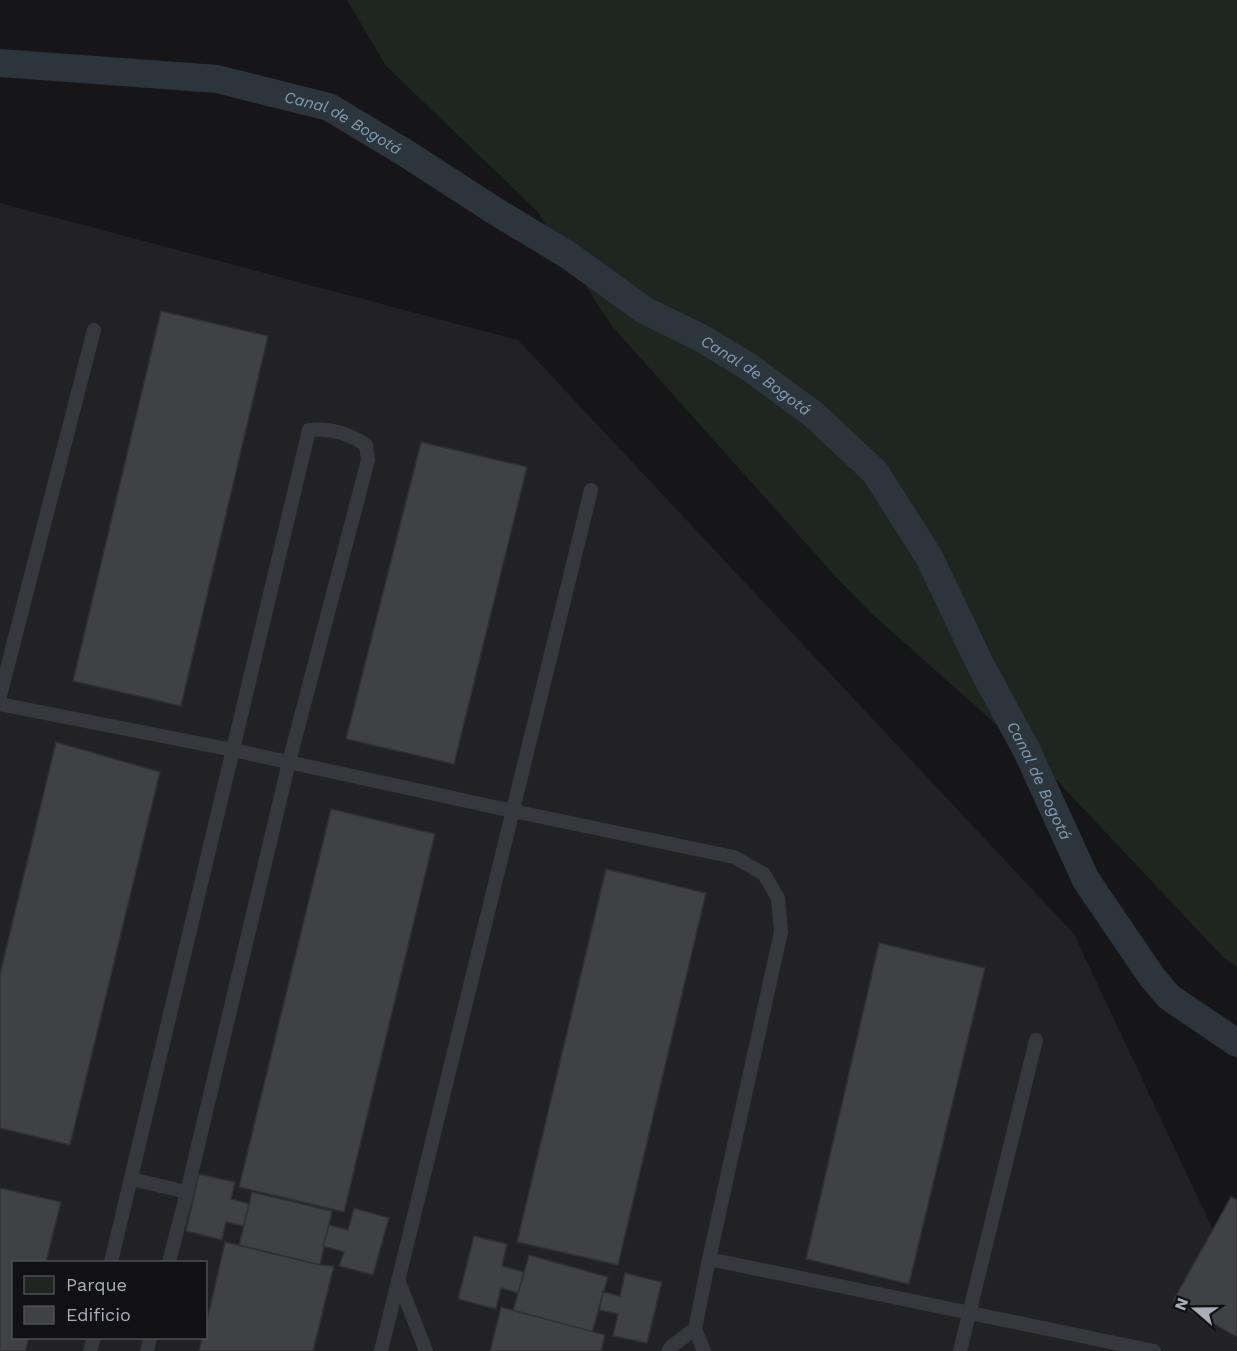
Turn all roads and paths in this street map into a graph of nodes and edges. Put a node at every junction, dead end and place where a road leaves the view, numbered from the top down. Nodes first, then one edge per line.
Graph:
1 (94, 330) dead end
2 (591, 490) dead end
3 (0, 696) edge
4 (0, 704) edge
5 (233, 750) junction
6 (289, 762) junction
7 (513, 811) junction
8 (1036, 1040) dead end
9 (131, 1179) junction
10 (187, 1192) junction
11 (709, 1259) junction
12 (111, 1261) edge
13 (170, 1261) edge
14 (399, 1282) junction
15 (969, 1312) junction
16 (695, 1329) junction
17 (381, 1351) edge
18 (426, 1351) edge
19 (668, 1351) edge
20 (704, 1351) edge
21 (960, 1351) edge
22 (1154, 1351) edge

1 - 3 lane
2 - 7 lane
4 - 5 lane
5 - 6 lane
5 - 6 lane
5 - 9 lane
6 - 7 lane
6 - 10 lane
7 - 11 lane
7 - 14 lane
8 - 15 lane
9 - 10 lane
9 - 12 lane
10 - 13 lane
11 - 15 lane
11 - 16 lane
14 - 17 lane
14 - 18 lane
15 - 21 lane
15 - 22 lane
16 - 19 lane
16 - 20 lane

